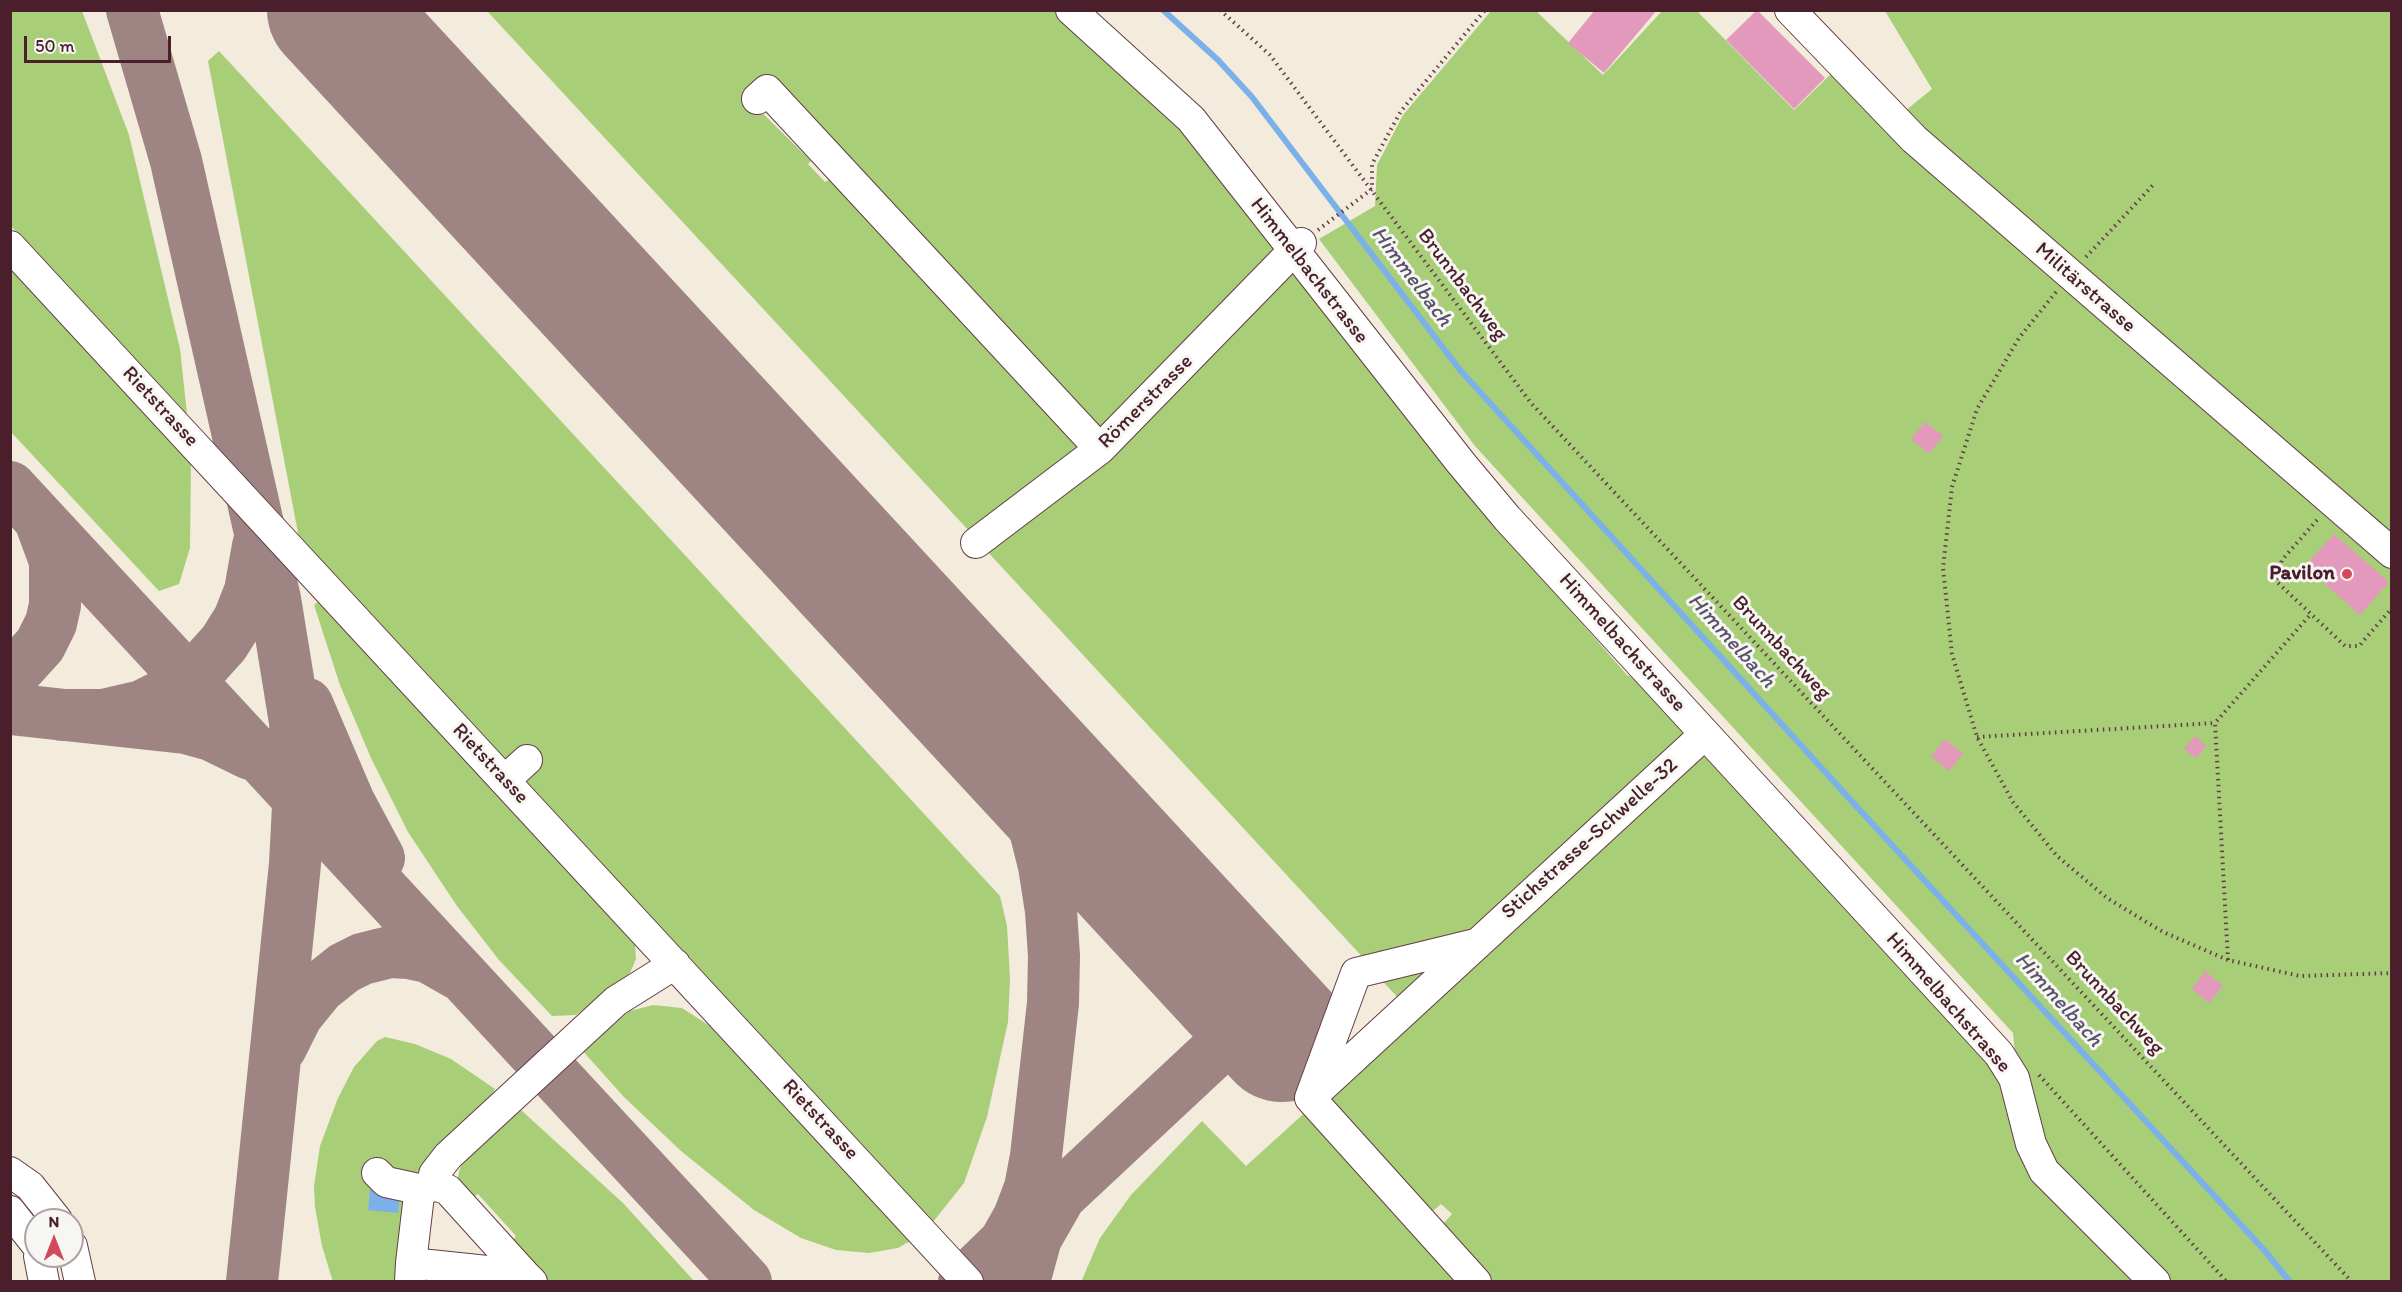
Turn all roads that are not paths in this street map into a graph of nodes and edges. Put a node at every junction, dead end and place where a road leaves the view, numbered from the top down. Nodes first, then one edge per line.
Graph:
1 (1071, 10) edge
2 (1790, 10) edge
3 (758, 99) dead end
4 (1305, 241) junction
5 (10, 246) edge
6 (1100, 449) junction
7 (976, 543) dead end
8 (2391, 553) edge
9 (1704, 735) junction
10 (527, 760) dead end
11 (505, 780) junction
12 (1475, 944) junction
13 (675, 964) junction
14 (1310, 1098) junction
15 (10, 1172) edge
16 (378, 1173) dead end
17 (428, 1188) junction
18 (47, 1208) edge
19 (10, 1210) edge
20 (24, 1228) edge
21 (410, 1272) edge
22 (529, 1278) edge
23 (968, 1281) edge
24 (1476, 1281) edge
25 (2155, 1281) edge

1 - 4 street, Himmelbachstrasse
2 - 8 street, Militärstrasse
3 - 6 street
4 - 6 street, Römerstrasse
4 - 9 street, Himmelbachstrasse
5 - 11 street, Rietstrasse
6 - 7 street, Römerstrasse
9 - 12 street, Stichstrasse-Schwelle-32
9 - 25 street, Himmelbachstrasse
10 - 11 street
11 - 13 street, Rietstrasse
12 - 14 street, Stichstrasse-Schwelle-32
12 - 14 street, Stichstrasse-Schwelle-32
13 - 17 street
13 - 23 street, Rietstrasse
14 - 24 street
15 - 18 street
16 - 17 street
17 - 21 street
17 - 22 street
19 - 20 street
21 - 22 street

